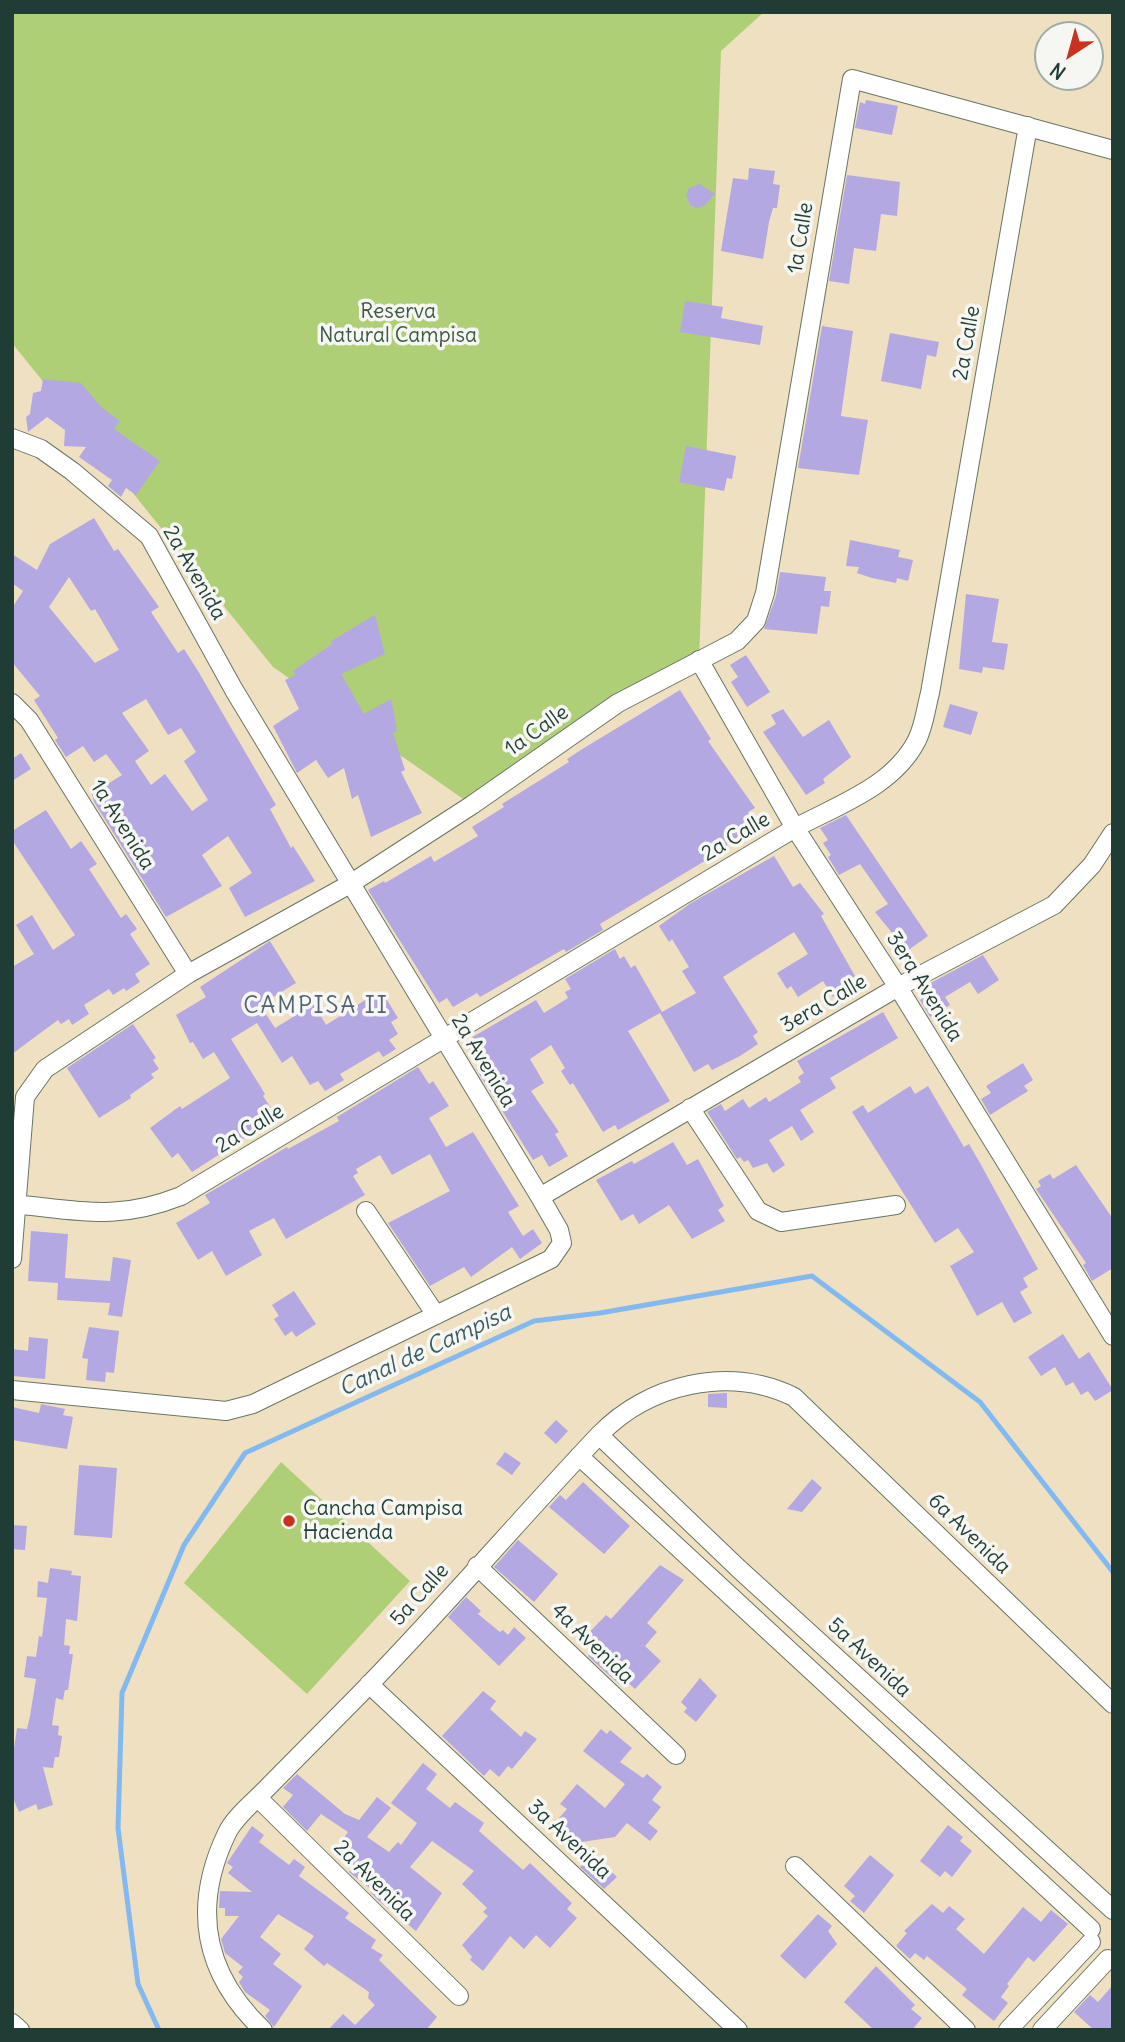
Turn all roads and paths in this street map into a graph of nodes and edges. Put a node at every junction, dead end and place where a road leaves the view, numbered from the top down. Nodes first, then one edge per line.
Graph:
1 (1028, 126) junction
2 (1113, 150) edge
3 (12, 438) edge
4 (699, 660) junction
5 (12, 703) edge
6 (795, 828) junction
7 (1113, 833) edge
8 (350, 884) junction
9 (188, 974) junction
10 (898, 987) junction
11 (444, 1041) junction
12 (690, 1108) junction
13 (540, 1197) junction
14 (15, 1204) edge
15 (896, 1205) dead end
16 (366, 1211) dead end
17 (12, 1259) edge
18 (1107, 1313) edge
19 (436, 1315) junction
20 (1113, 1336) edge
21 (12, 1390) edge
22 (794, 1397) joint
23 (599, 1435) junction
24 (579, 1455) junction
25 (477, 1566) junction
26 (739, 1569) junction
27 (722, 1588) junction
28 (369, 1685) junction
29 (1113, 1704) edge
30 (930, 1744) junction
31 (676, 1755) dead end
32 (913, 1765) junction
33 (258, 1798) junction
34 (795, 1866) dead end
35 (1113, 1910) edge
36 (1091, 1936) junction
37 (1111, 1960) edge
38 (459, 1996) dead end
39 (12, 2023) edge
40 (20, 2030) edge
41 (264, 2030) edge
42 (738, 2030) edge
43 (966, 2030) edge
44 (1008, 2030) edge
45 (1042, 2030) edge

1 - 2 street
1 - 4 street, 1a Calle
1 - 6 street, 2a Calle
3 - 8 street, 2a Avenida
4 - 6 street, 3era Avenida
4 - 8 street, 1a Calle
5 - 9 street, 1a Avenida
6 - 10 street, 3era Avenida
6 - 11 street, 2a Calle
7 - 10 street, 3era Calle
8 - 9 street, 1a Calle
8 - 11 street, 2a Avenida
9 - 14 street, 1a Calle
10 - 12 street, 3era Calle
10 - 18 street, 3era Avenida
11 - 13 street, 2a Avenida
11 - 14 street, 2a Calle
12 - 13 street, 3era Calle
12 - 15 street
13 - 19 street, 2a Avenida
14 - 17 street, 1a Calle
16 - 19 street
18 - 20 street, 3era Avenida
19 - 21 street, 2a Avenida
22 - 23 street, 5a Calle
22 - 29 street, 6a Avenida
23 - 24 street, 5a Calle
23 - 26 street, 5a Avenida
24 - 25 street, 5a Calle
24 - 27 street
25 - 28 street, 5a Calle
25 - 31 street, 4a Avenida
26 - 27 street
26 - 30 street, 5a Avenida
27 - 32 street
28 - 33 street, 5a Calle
28 - 42 street, 3a Avenida
30 - 32 street
30 - 35 street, 5a Avenida
32 - 36 street
33 - 38 street, 2a Avenida
33 - 41 street, 5a Calle
34 - 43 street
35 - 36 street
36 - 37 street
36 - 44 street
37 - 45 street
39 - 40 street

